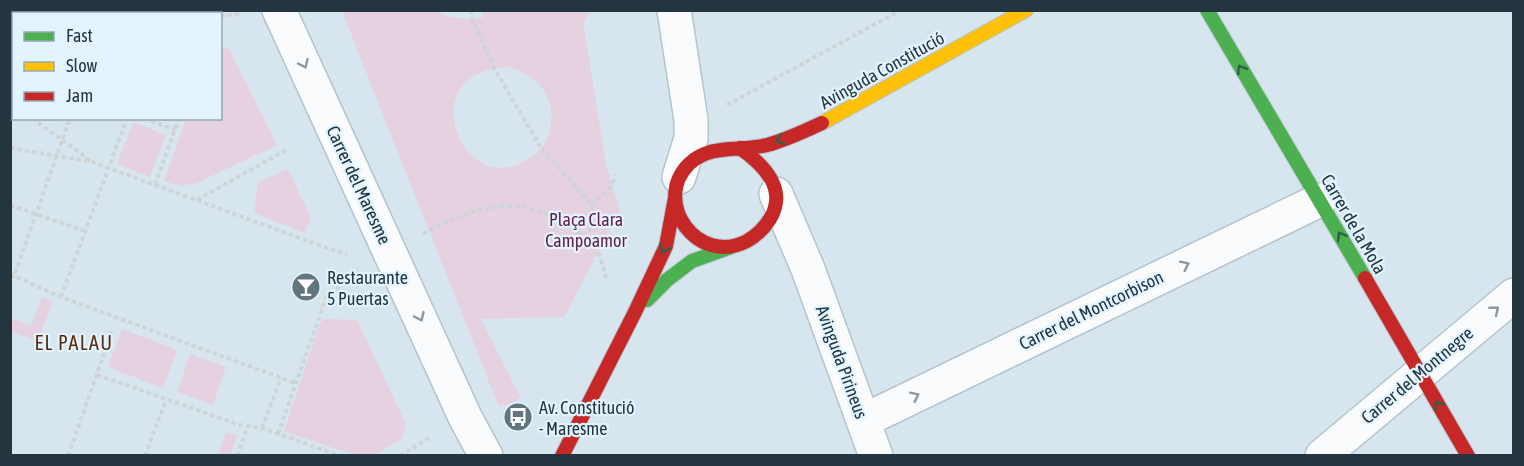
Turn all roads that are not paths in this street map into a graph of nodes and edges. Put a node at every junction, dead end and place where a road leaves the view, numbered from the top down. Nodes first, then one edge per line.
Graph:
1 (279, 10) edge
2 (674, 10) edge
3 (1026, 10) edge
4 (1208, 10) edge
5 (690, 101) junction
6 (819, 126) junction
7 (804, 144) dead end
8 (736, 148) junction
9 (778, 183) junction
10 (677, 184) junction
11 (1320, 200) junction
12 (741, 244) junction
13 (808, 269) junction
14 (1514, 295) edge
15 (635, 312) junction
16 (1419, 373) junction
17 (863, 421) junction
18 (486, 456) edge
19 (562, 456) edge
20 (876, 456) edge
21 (1322, 456) edge
22 (1468, 456) edge

1 -> 18 street, Carrer del Maresme
2 - 5 street
3 - 6 street, Avinguda Constitució
11 -> 4 street, Carrer de la Mola
5 - 8 street
5 - 10 street
6 - 7 street, Avinguda Constitució
6 -> 8 street, Avinguda Constitució
8 - 9 street
8 - 10 street
9 - 12 street
9 - 13 street, Avinguda Pirineus
10 - 12 street
10 -> 15 street
16 -> 11 street, Carrer de la Mola
17 -> 11 street, Carrer del Montcorbison
12 - 13 street, Avinguda Pirineus
12 - 15 street
13 - 17 street, Avinguda Pirineus
16 -> 14 street, Carrer del Montnegre
15 - 19 street
16 - 21 street, Carrer del Montnegre
22 -> 16 street, Carrer de la Mola
17 - 20 street, Avinguda Pirineus

